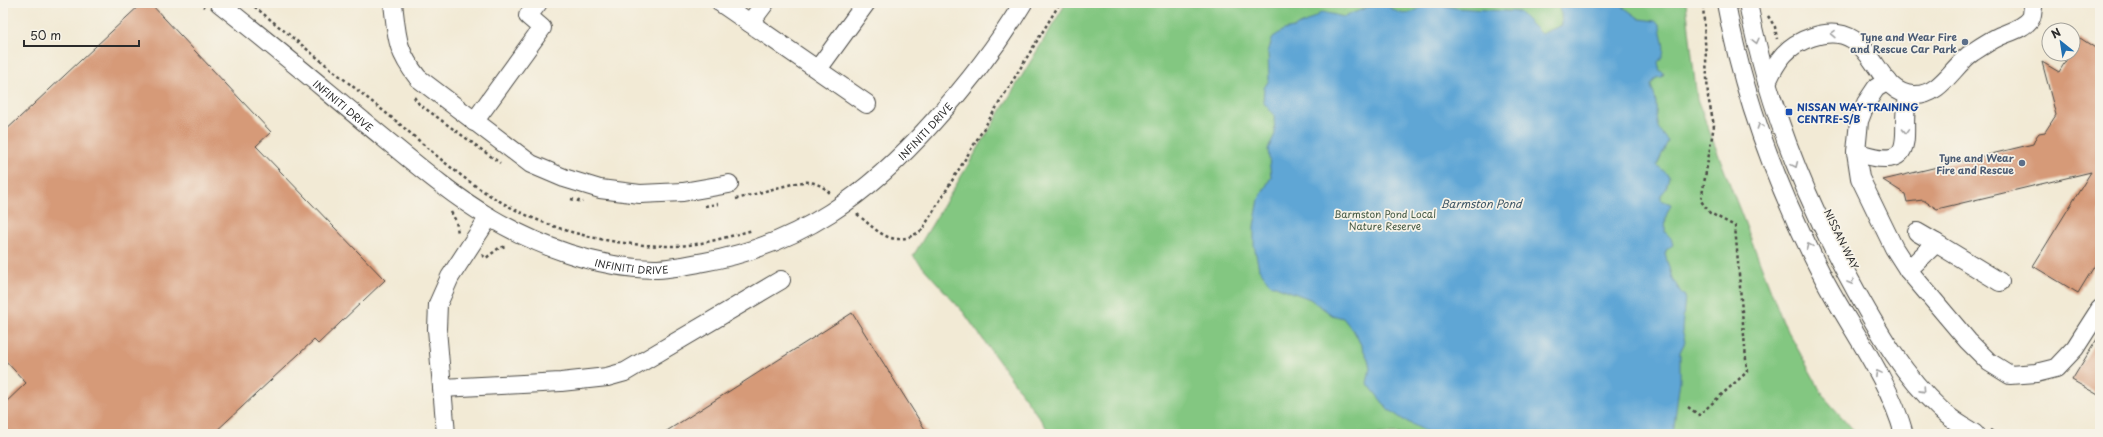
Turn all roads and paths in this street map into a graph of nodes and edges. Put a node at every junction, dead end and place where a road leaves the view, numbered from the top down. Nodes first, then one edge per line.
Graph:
1 (198, 3) edge
2 (250, 3) edge
3 (393, 3) edge
4 (538, 3) edge
5 (721, 3) edge
6 (765, 3) edge
7 (866, 3) edge
8 (1023, 3) edge
9 (1060, 3) edge
10 (1703, 3) edge
11 (1726, 3) edge
12 (1748, 3) edge
13 (2034, 3) edge
14 (214, 7) edge
15 (1766, 13) dead end
16 (750, 23) junction
17 (1781, 56) junction
18 (818, 69) junction
19 (1885, 78) junction
20 (1767, 82) junction
21 (410, 92) dead end
22 (1913, 96) junction
23 (867, 104) dead end
24 (474, 122) junction
25 (1856, 152) junction
26 (506, 166) dead end
27 (836, 189) dead end
28 (730, 192) joint
29 (830, 193) junction
30 (824, 197) dead end
31 (569, 198) dead end
32 (725, 202) dead end
33 (584, 203) dead end
34 (697, 207) dead end
35 (447, 208) dead end
36 (862, 208) dead end
37 (850, 209) junction
38 (489, 217) junction
39 (755, 230) dead end
40 (1917, 232) dead end
41 (1936, 243) junction
42 (512, 246) dead end
43 (470, 247) junction
44 (1908, 270) junction
45 (781, 280) dead end
46 (2000, 282) dead end
47 (2100, 309) edge
48 (442, 388) junction
49 (1688, 407) dead end
50 (1979, 430) edge
51 (446, 434) edge
52 (1904, 434) edge
53 (1997, 434) edge

1 - 14 path
2 - 39 path
3 - 24 street
4 - 24 street
5 - 16 street
6 - 16 street
7 - 18 street
8 - 37 street, INFINITI DRIVE
9 - 37 path
10 - 49 path
52 -> 11 street
12 -> 20 street, NISSAN WAY
13 - 22 street
14 - 38 street, INFINITI DRIVE
15 - 17 path
16 - 18 street
19 -> 17 street
17 - 20 street
18 - 23 street
19 - 22 street
19 - 25 street
20 -> 50 street, NISSAN WAY
21 - 26 path
22 -> 25 street
24 - 28 street
25 - 44 street
27 - 29 path
28 - 29 path
29 - 30 path
29 - 37 path
31 - 33 path
32 - 34 path
35 - 43 path
36 - 37 path
37 - 38 street, INFINITI DRIVE
38 - 43 street
40 - 41 street
41 - 44 street
41 - 46 street
42 - 43 path
43 - 48 street
44 - 47 street
45 - 48 street
48 - 51 street
50 - 53 path

